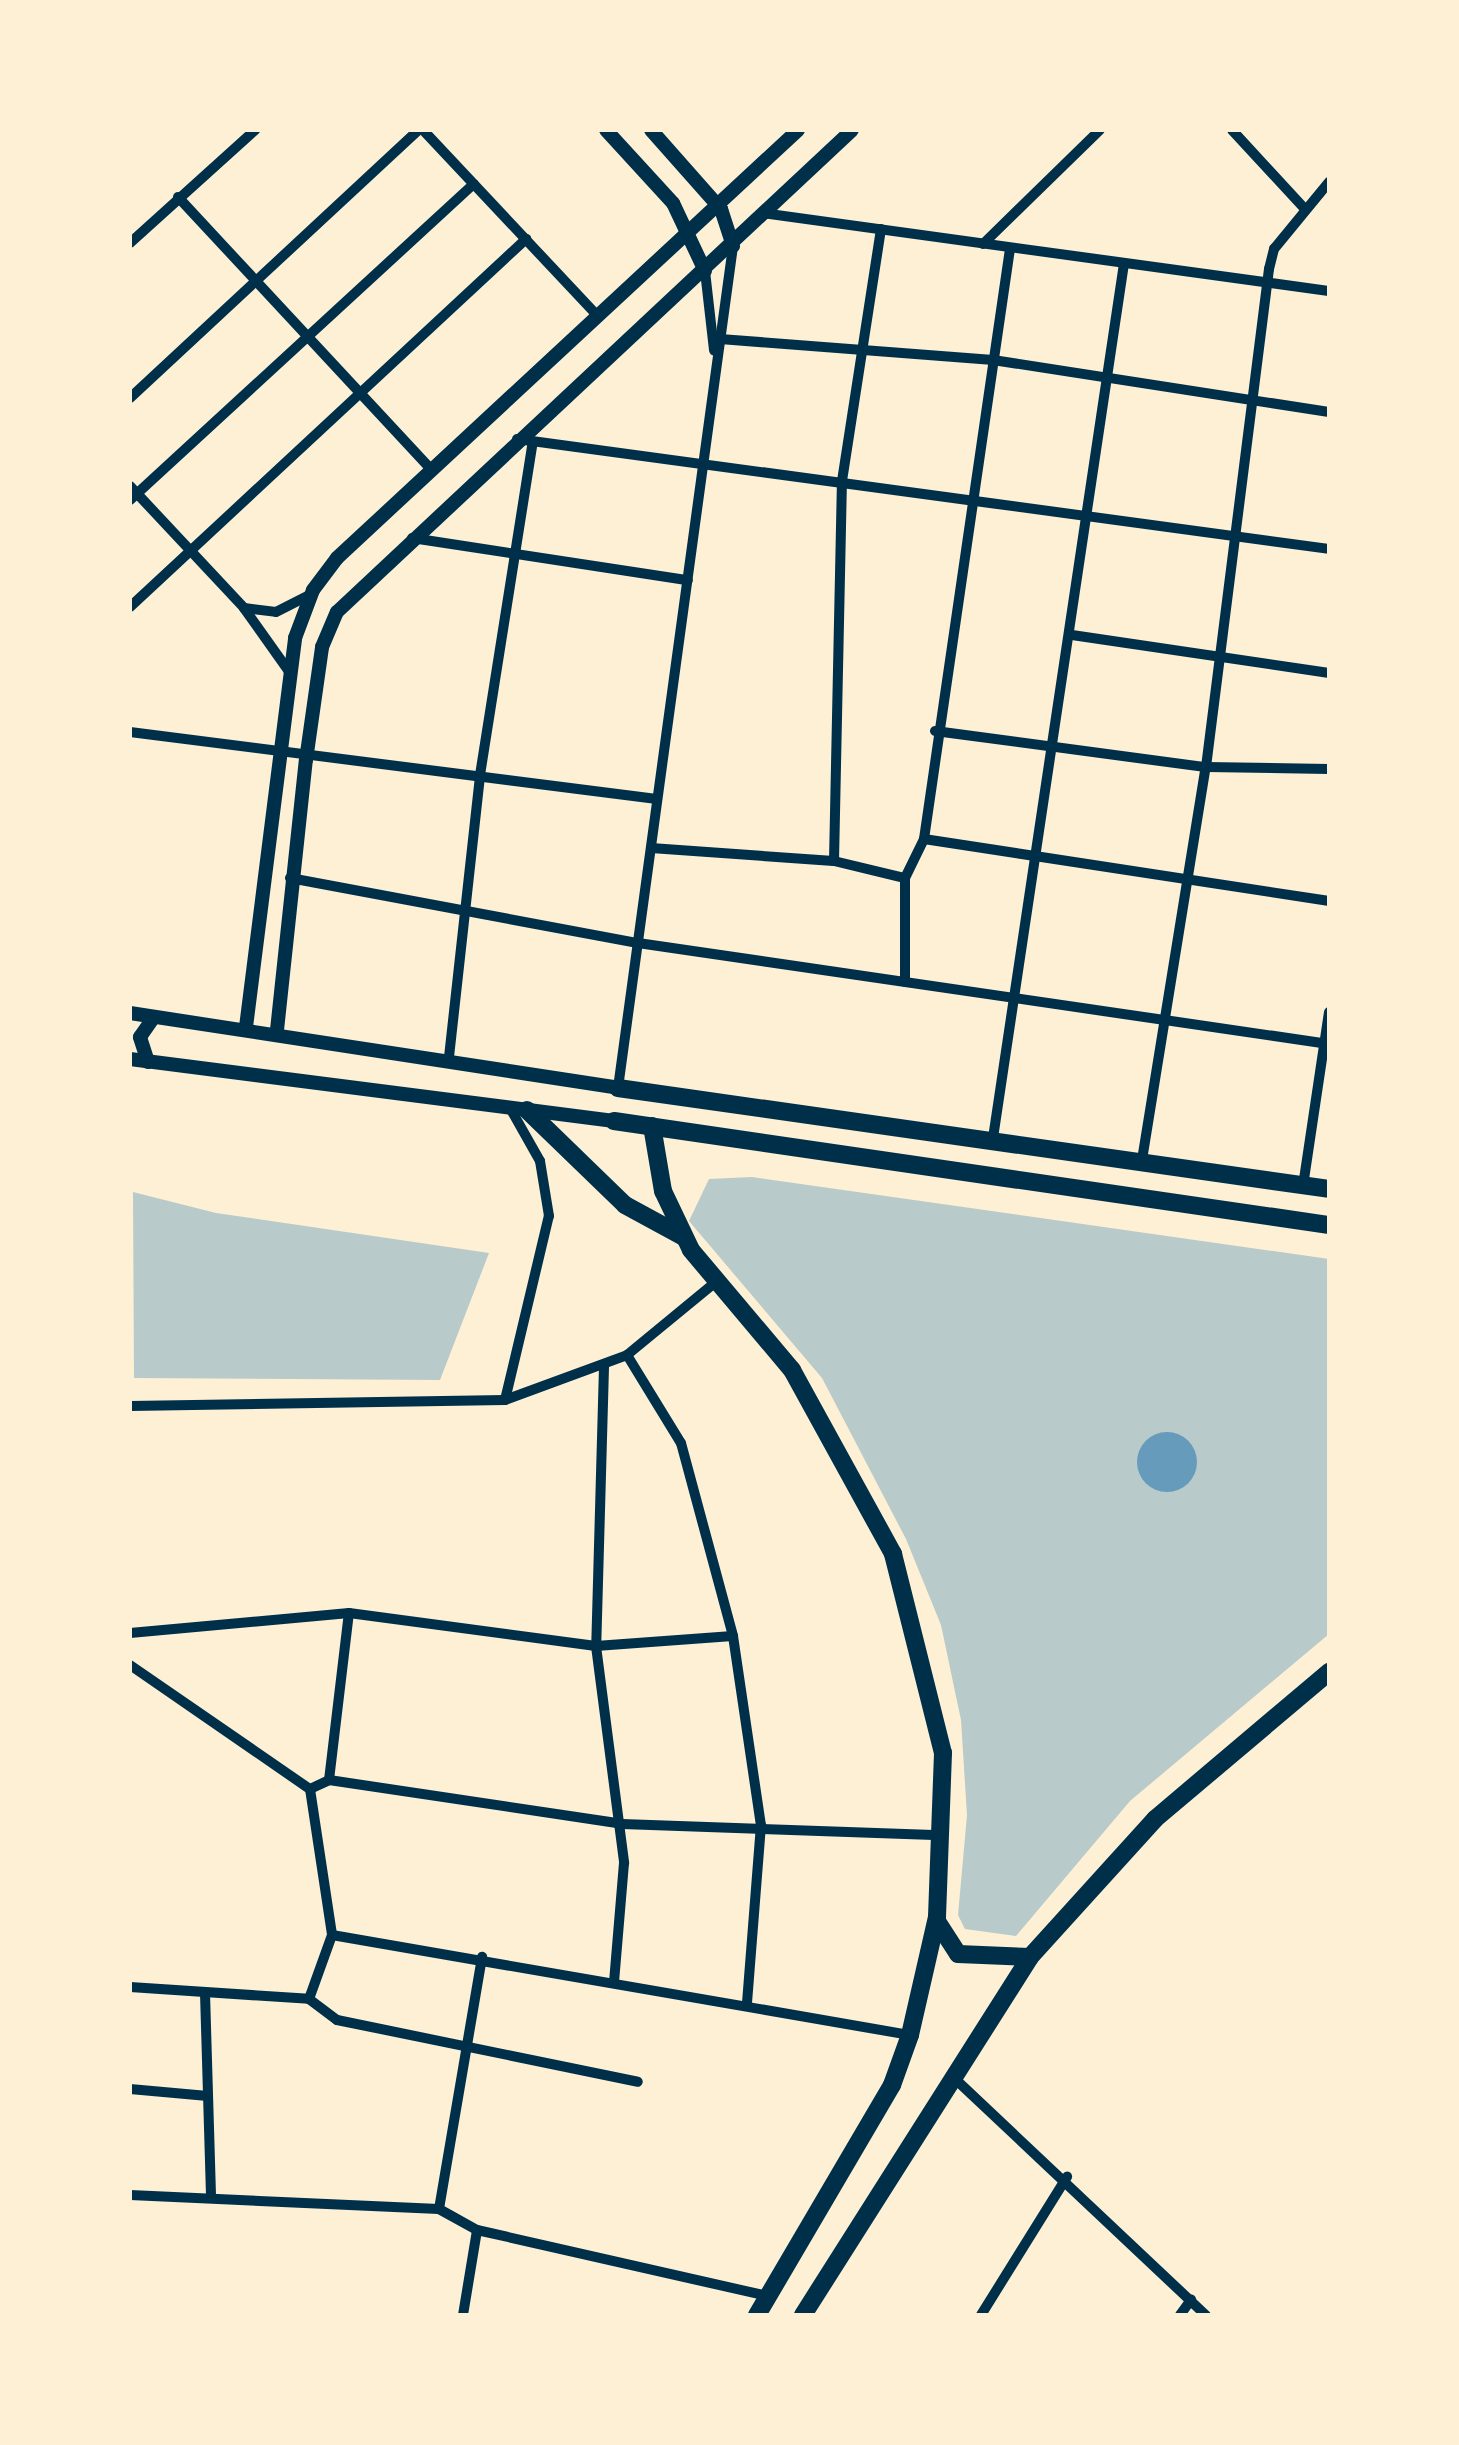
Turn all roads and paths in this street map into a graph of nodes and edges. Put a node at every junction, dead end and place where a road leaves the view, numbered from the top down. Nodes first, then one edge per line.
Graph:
1 (256, 130) edge
2 (420, 130) edge
3 (606, 130) edge
4 (651, 130) edge
5 (798, 130) edge
6 (852, 130) edge
7 (1100, 130) edge
8 (1232, 130) edge
9 (1329, 182) edge
10 (474, 184) junction
11 (178, 197) junction
12 (717, 203) junction
13 (1303, 207) junction
14 (762, 212) junction
15 (690, 228) junction
16 (881, 229) junction
17 (526, 240) junction
18 (130, 242) edge
19 (983, 244) junction
20 (733, 246) junction
21 (1010, 249) junction
22 (1124, 264) junction
23 (705, 270) junction
24 (259, 283) junction
25 (1272, 285) junction
26 (1329, 292) edge
27 (597, 314) junction
28 (310, 334) junction
29 (720, 339) junction
30 (860, 346) junction
31 (993, 360) junction
32 (716, 371) junction
33 (1107, 376) junction
34 (360, 393) junction
35 (130, 398) edge
36 (1254, 401) junction
37 (1329, 412) edge
38 (516, 439) junction
39 (534, 442) junction
40 (703, 464) junction
41 (431, 469) junction
42 (844, 482) junction
43 (132, 493) edge
44 (970, 498) junction
45 (1087, 514) junction
46 (1235, 536) junction
47 (409, 537) junction
48 (1329, 549) edge
49 (191, 551) junction
50 (512, 554) junction
51 (688, 580) junction
52 (313, 590) junction
53 (130, 607) edge
54 (244, 608) junction
55 (1072, 635) junction
56 (1221, 659) junction
57 (1329, 674) edge
58 (290, 678) junction
59 (935, 731) junction
60 (130, 732) edge
61 (1052, 746) junction
62 (278, 756) junction
63 (306, 760) junction
64 (1206, 768) junction
65 (1329, 769) edge
66 (480, 775) junction
67 (658, 799) junction
68 (924, 839) junction
69 (651, 848) junction
70 (1037, 859) junction
71 (834, 861) junction
72 (290, 878) junction
73 (904, 878) junction
74 (1185, 878) junction
75 (1329, 901) edge
76 (466, 911) junction
77 (638, 943) junction
78 (905, 982) junction
79 (1014, 998) junction
80 (1329, 1012) edge
81 (130, 1013) edge
82 (154, 1017) junction
83 (1163, 1020) junction
84 (246, 1027) junction
85 (277, 1030) junction
86 (1327, 1043) edge
87 (449, 1057) junction
88 (130, 1059) edge
89 (148, 1062) junction
90 (618, 1088) junction
91 (518, 1109) junction
92 (614, 1121) joint
93 (652, 1126) junction
94 (993, 1138) junction
95 (1142, 1160) junction
96 (1303, 1186) junction
97 (1329, 1189) edge
98 (1329, 1225) edge
99 (685, 1238) junction
100 (716, 1281) junction
101 (627, 1354) junction
102 (604, 1367) junction
103 (504, 1400) junction
104 (130, 1406) edge
105 (349, 1613) junction
106 (130, 1634) edge
107 (733, 1636) junction
108 (596, 1646) junction
109 (130, 1664) edge
110 (1329, 1672) edge
111 (329, 1780) junction
112 (310, 1789) junction
113 (622, 1824) junction
114 (761, 1826) junction
115 (941, 1835) junction
116 (937, 1917) junction
117 (332, 1935) junction
118 (482, 1957) junction
119 (1030, 1958) junction
120 (614, 1981) junction
121 (130, 1988) edge
122 (205, 1993) junction
123 (309, 1999) junction
124 (747, 2004) junction
125 (910, 2035) junction
126 (467, 2042) junction
127 (950, 2075) junction
128 (638, 2082) dead end
129 (130, 2088) edge
130 (208, 2096) junction
131 (1066, 2177) junction
132 (130, 2195) edge
133 (211, 2196) junction
134 (439, 2209) junction
135 (476, 2230) junction
136 (768, 2296) junction
137 (1190, 2300) junction
138 (805, 2314) edge
139 (463, 2315) edge
140 (758, 2315) edge
141 (982, 2315) edge
142 (1180, 2315) edge
143 (1206, 2315) edge

1 - 11 street
2 - 10 street
2 - 24 street
3 - 15 main road
4 - 12 main road
5 - 12 main road
6 - 14 main road
7 - 19 street
8 - 13 street
9 - 13 street
10 - 17 street
10 - 28 street
11 - 18 street
11 - 24 street
12 - 15 main road
12 - 20 main road
13 - 25 street
14 - 16 street
14 - 20 main road
15 - 23 main road
15 - 27 main road
16 - 19 street
16 - 30 street
17 - 27 street
17 - 34 street
19 - 21 street
20 - 23 main road
20 - 29 street
21 - 22 street
21 - 31 street
22 - 25 street
22 - 33 street
23 - 32 street
23 - 38 main road
24 - 28 street
24 - 35 street
25 - 26 street
25 - 36 street
27 - 41 main road
28 - 34 street
28 - 43 street
29 - 30 street
29 - 32 street
30 - 31 street
30 - 42 street
31 - 33 street
31 - 44 street
32 - 40 street
33 - 36 street
33 - 45 street
34 - 41 street
34 - 49 street
36 - 37 street
36 - 46 street
38 - 39 street
38 - 47 main road
39 - 40 street
39 - 50 street
40 - 42 street
40 - 51 street
41 - 52 main road
42 - 44 street
42 - 71 street
43 - 49 street
44 - 45 street
44 - 59 street
45 - 46 street
45 - 55 street
46 - 48 street
46 - 56 street
47 - 50 street
47 - 63 main road
49 - 53 street
49 - 54 street
50 - 51 street
50 - 66 street
51 - 67 street
52 - 54 street
52 - 58 main road
54 - 58 street
55 - 56 street
55 - 61 street
56 - 57 street
56 - 64 street
58 - 62 main road
59 - 61 street
59 - 68 street
60 - 62 street
61 - 64 street
61 - 70 street
62 - 63 street
62 - 84 main road
63 - 66 street
63 - 72 main road
64 - 65 street
64 - 74 street
66 - 67 street
66 - 76 street
67 - 69 street
68 - 70 street
68 - 73 street
69 - 71 street
69 - 77 street
70 - 74 street
70 - 79 street
71 - 73 street
72 - 76 street
72 - 85 main road
73 - 78 street
74 - 75 street
74 - 83 street
76 - 77 street
76 - 87 street
77 - 78 street
77 - 90 street
78 - 79 street
79 - 83 street
79 - 94 street
80 - 86 street
81 - 82 main road
82 - 84 main road
82 - 89 main road
83 - 86 street
83 - 95 street
84 - 85 main road
85 - 87 main road
86 - 96 street
87 - 90 main road
88 - 89 main road
89 - 91 main road
90 - 94 highway
91 - 92 main road
91 - 99 highway
91 - 103 street
92 - 93 highway
93 - 98 highway
93 - 99 highway
94 - 95 highway
95 - 96 highway
96 - 97 highway
99 - 100 highway
100 - 101 street
100 - 115 highway
101 - 102 street
101 - 107 street
102 - 103 street
102 - 108 street
103 - 104 street
105 - 106 street
105 - 108 street
105 - 111 street
107 - 108 street
107 - 114 street
108 - 113 street
109 - 112 street
110 - 119 highway
111 - 112 street
111 - 113 street
112 - 117 street
113 - 114 street
113 - 120 street
114 - 115 street
114 - 124 street
115 - 116 highway
116 - 119 highway
116 - 125 highway
117 - 118 street
117 - 123 street
118 - 120 street
118 - 126 street
119 - 127 highway
120 - 124 street
121 - 122 street
122 - 123 street
122 - 130 street
123 - 126 street
124 - 125 street
125 - 136 highway
126 - 128 street
126 - 134 street
127 - 131 street
127 - 138 highway
129 - 130 street
130 - 133 street
131 - 137 street
131 - 141 street
132 - 133 street
133 - 134 street
134 - 135 street
135 - 136 street
135 - 139 street
136 - 140 highway
137 - 142 street
137 - 143 street

